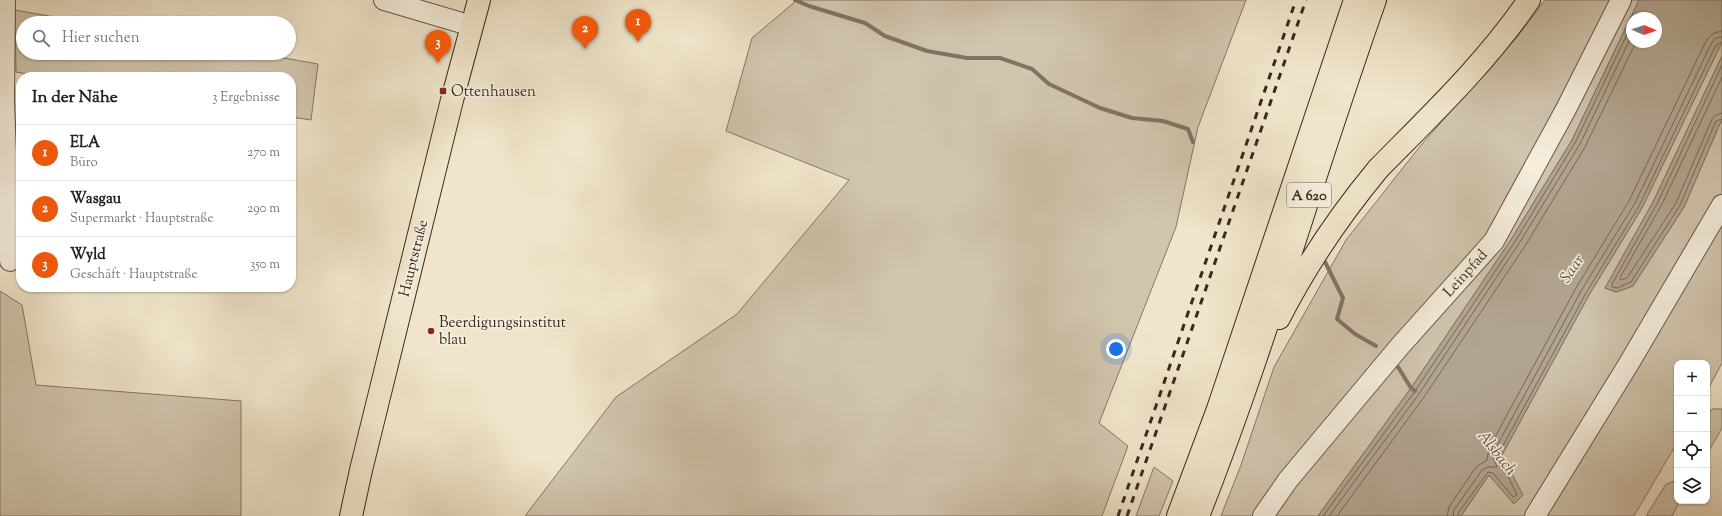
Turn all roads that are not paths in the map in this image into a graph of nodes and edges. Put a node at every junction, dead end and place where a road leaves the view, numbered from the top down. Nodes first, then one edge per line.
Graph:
1 (5, 0) edge
2 (384, 0) edge
3 (479, 0) edge
4 (1355, 0) edge
5 (1375, 0) edge
6 (1529, 0) edge
7 (1621, 0) edge
8 (472, 26) junction
9 (1722, 204) edge
10 (10, 261) dead end
11 (1244, 391) junction
12 (352, 516) edge
13 (1178, 516) edge
14 (1198, 516) edge
15 (1263, 516) edge
16 (1535, 516) edge

1 - 10 street
2 - 8 street
3 - 8 main road, Hauptstraße
4 - 13 main road, A 620
5 - 11 main road, A 620
6 - 11 main road
7 - 15 street, Leinpfad
8 - 12 main road, Hauptstraße
9 - 16 street
11 - 14 main road, A 620

